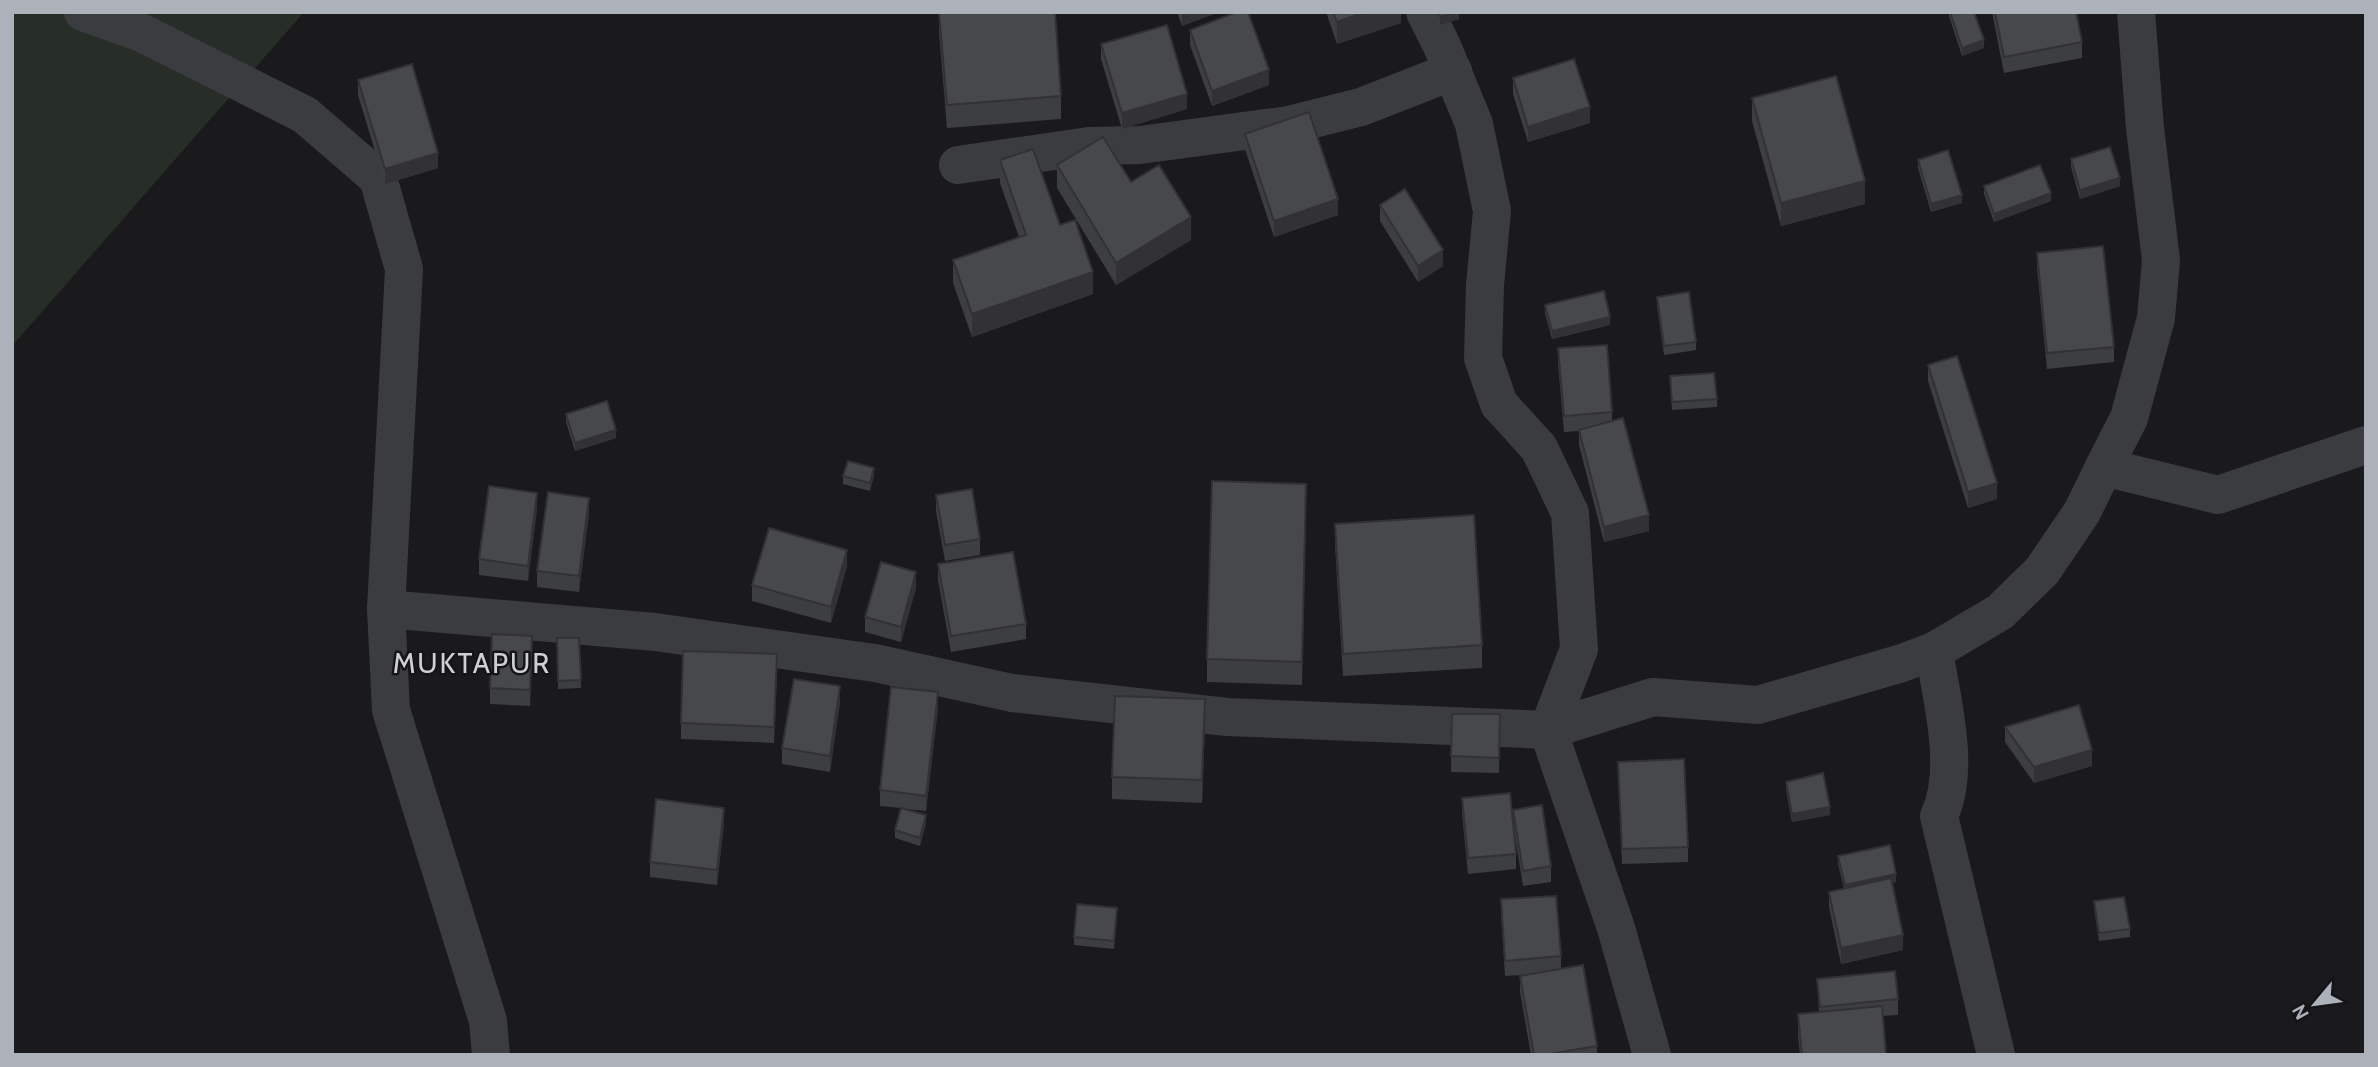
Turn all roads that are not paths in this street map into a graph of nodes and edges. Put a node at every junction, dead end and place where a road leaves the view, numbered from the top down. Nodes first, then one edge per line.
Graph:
1 (83, 12) edge
2 (1425, 12) edge
3 (2136, 12) edge
4 (1452, 71) junction
5 (958, 164) dead end
6 (2366, 445) edge
7 (2104, 467) junction
8 (386, 609) junction
9 (1934, 651) junction
10 (1548, 730) junction
11 (491, 1055) edge
12 (1652, 1055) edge
13 (1996, 1055) edge

1 - 8 street
2 - 4 street
3 - 7 street
4 - 5 street
4 - 10 street
6 - 7 street
7 - 9 street
8 - 10 street
8 - 11 street
9 - 10 street
9 - 13 street
10 - 12 street

